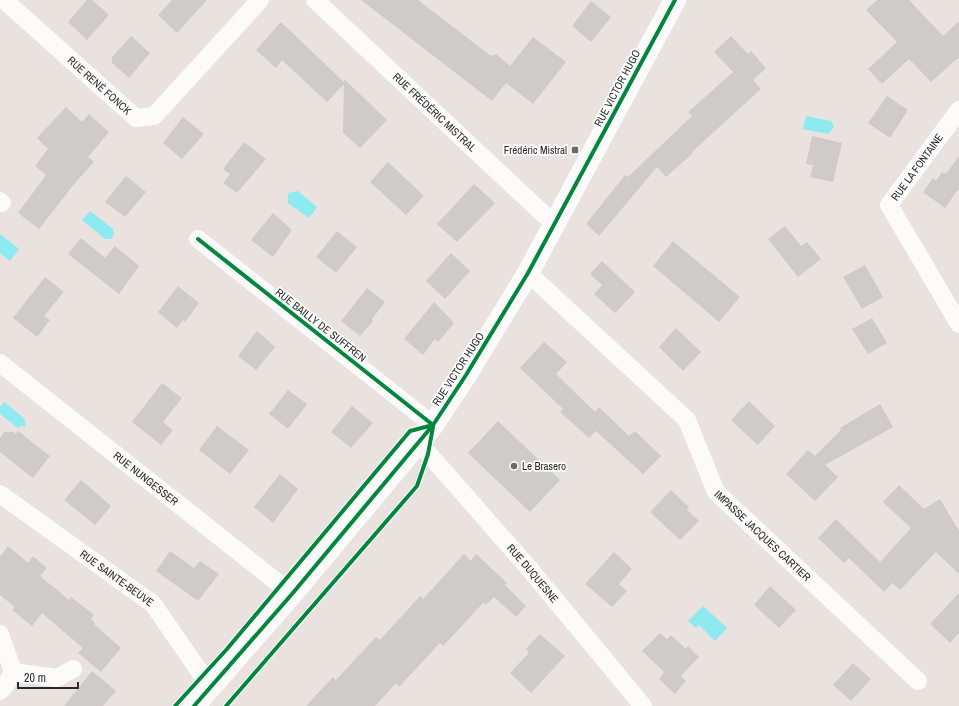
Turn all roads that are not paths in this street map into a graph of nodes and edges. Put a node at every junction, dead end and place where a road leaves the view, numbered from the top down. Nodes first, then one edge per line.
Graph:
1 (4, 0) edge
2 (260, 0) edge
3 (315, 0) edge
4 (675, 0) edge
5 (959, 110) edge
6 (555, 225) junction
7 (198, 239) dead end
8 (528, 273) junction
9 (959, 324) edge
10 (0, 363) edge
11 (433, 425) junction
12 (419, 443) junction
13 (0, 494) edge
14 (292, 594) junction
15 (0, 634) edge
16 (73, 669) dead end
17 (13, 672) junction
18 (918, 681) dead end
19 (213, 684) junction
20 (0, 691) edge
21 (634, 703) edge
22 (194, 706) edge

1 - 2 street, RUE RENÉ FONCK
3 - 6 street, RUE FRÉDÉRIC MISTRAL
4 - 6 street, RUE VICTOR HUGO
5 - 9 street, RUE LA FONTAINE
6 - 8 street, RUE VICTOR HUGO
7 - 11 street, RUE BAILLY DE SUFFREN
8 - 11 street, RUE VICTOR HUGO
8 - 18 street, IMPASSE JACQUES CARTIER
10 - 14 street, RUE NUNGESSER
11 - 12 street, RUE VICTOR HUGO
12 - 14 street, RUE VICTOR HUGO
12 - 21 street, RUE DUQUESNE
13 - 19 street, RUE SAINTE-BEUVE
14 - 19 street, RUE VICTOR HUGO
15 - 17 street
16 - 17 street
17 - 20 street
19 - 22 street, RUE VICTOR HUGO

